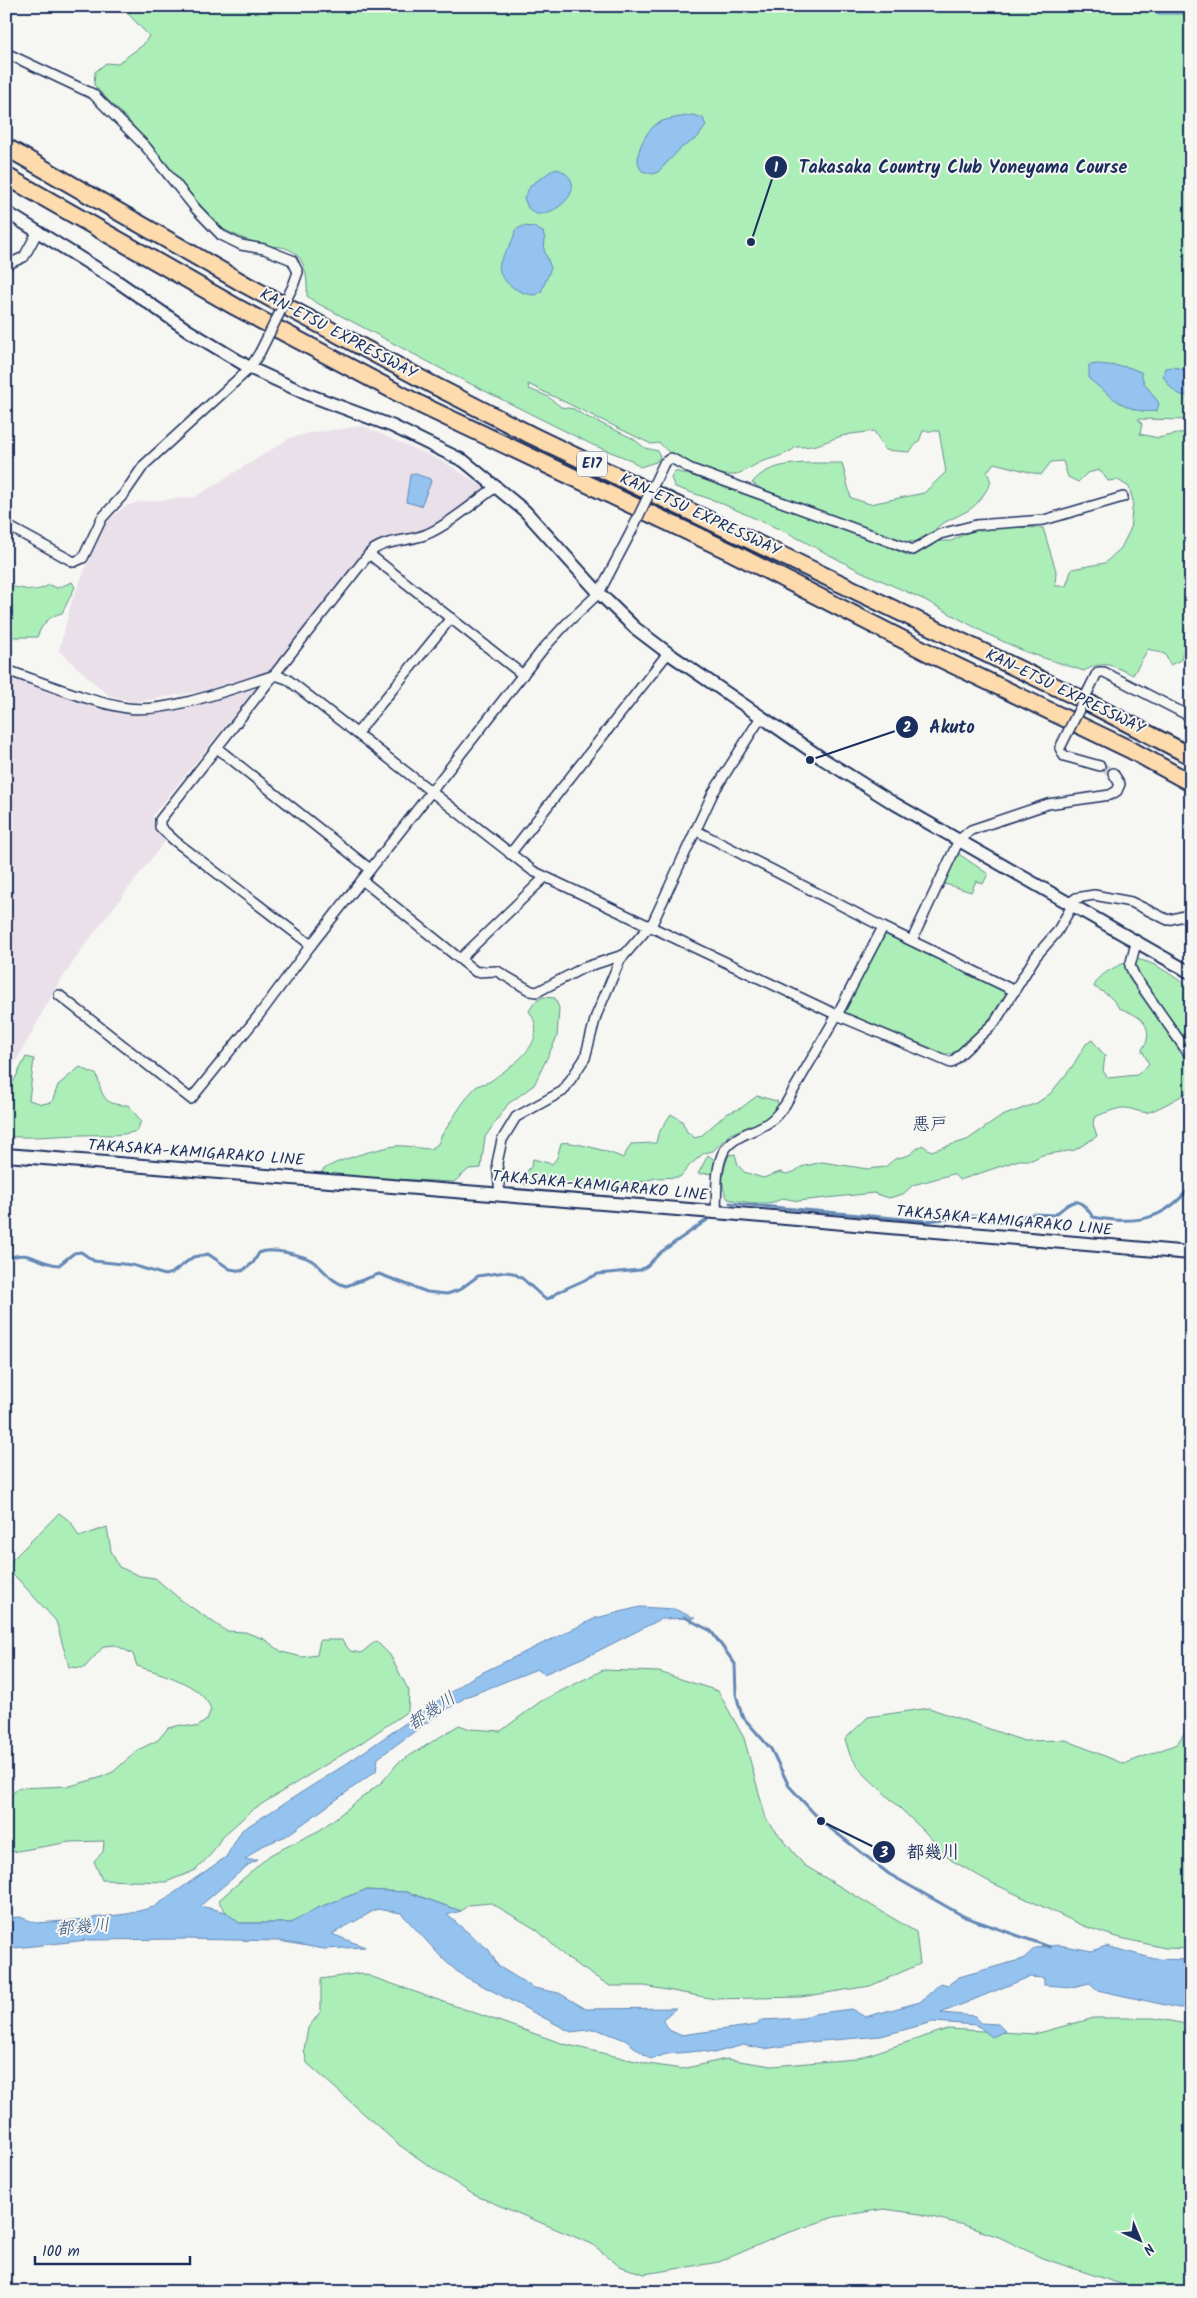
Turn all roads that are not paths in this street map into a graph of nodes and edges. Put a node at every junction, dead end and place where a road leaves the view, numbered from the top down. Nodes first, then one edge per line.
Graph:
1 (6, 53) edge
2 (6, 147) edge
3 (6, 176) edge
4 (6, 212) edge
5 (38, 231) junction
6 (6, 265) edge
7 (250, 368) junction
8 (497, 486) junction
9 (1123, 497) dead end
10 (6, 525) edge
11 (369, 554) junction
12 (599, 592) junction
13 (451, 618) junction
14 (668, 654) junction
15 (6, 670) edge
16 (275, 674) junction
17 (524, 674) junction
18 (761, 717) junction
19 (1191, 717) edge
20 (357, 733) junction
21 (217, 748) junction
22 (1191, 756) edge
23 (1100, 766) tunnel mouth
24 (1113, 773) dead end
25 (1191, 782) edge
26 (433, 792) junction
27 (695, 830) junction
28 (959, 840) junction
29 (510, 854) junction
30 (370, 869) junction
31 (544, 878) junction
32 (362, 880) junction
33 (1070, 905) junction
34 (1191, 914) edge
35 (883, 926) junction
36 (650, 928) junction
37 (912, 940) junction
38 (1136, 943) junction
39 (311, 945) junction
40 (623, 955) junction
41 (461, 958) junction
42 (1191, 973) edge
43 (1016, 991) junction
44 (59, 996) dead end
45 (837, 1015) junction
46 (1191, 1057) edge
47 (6, 1155) edge
48 (500, 1194) junction
49 (716, 1212) junction
50 (1191, 1253) edge

1 - 7 street, bridge
2 - 22 highway, KAN-ETSU EXPRESSWAY / E17
3 - 25 highway, KAN-ETSU EXPRESSWAY / E17
4 - 5 street
5 - 6 street
5 - 7 street
7 - 8 street
7 - 10 street
8 - 11 street
8 - 12 street
9 - 12 street, bridge
11 - 13 street
11 - 16 street
12 - 14 street
12 - 17 street
13 - 17 street
13 - 20 street
14 - 18 street
14 - 29 street
15 - 16 street
16 - 20 street
16 - 21 street
17 - 26 street
18 - 27 street
18 - 28 street
19 - 23 street, bridge
20 - 26 street
21 - 30 street
21 - 39 street
24 - 28 street
26 - 29 street
26 - 30 street
27 - 35 street
27 - 36 street
28 - 33 street
28 - 37 street
29 - 31 street
30 - 32 street
31 - 36 street
31 - 41 street
32 - 39 street
32 - 41 street
33 - 34 street
33 - 38 street
33 - 43 street
35 - 37 street
35 - 45 street
36 - 40 street
36 - 45 street
37 - 43 street
38 - 42 street
38 - 46 street
39 - 44 street
40 - 41 street
40 - 48 street
43 - 45 street
45 - 49 street
47 - 48 main road, TAKASAKA-KAMIGARAKO LINE
48 - 49 main road, TAKASAKA-KAMIGARAKO LINE
49 - 50 main road, TAKASAKA-KAMIGARAKO LINE

